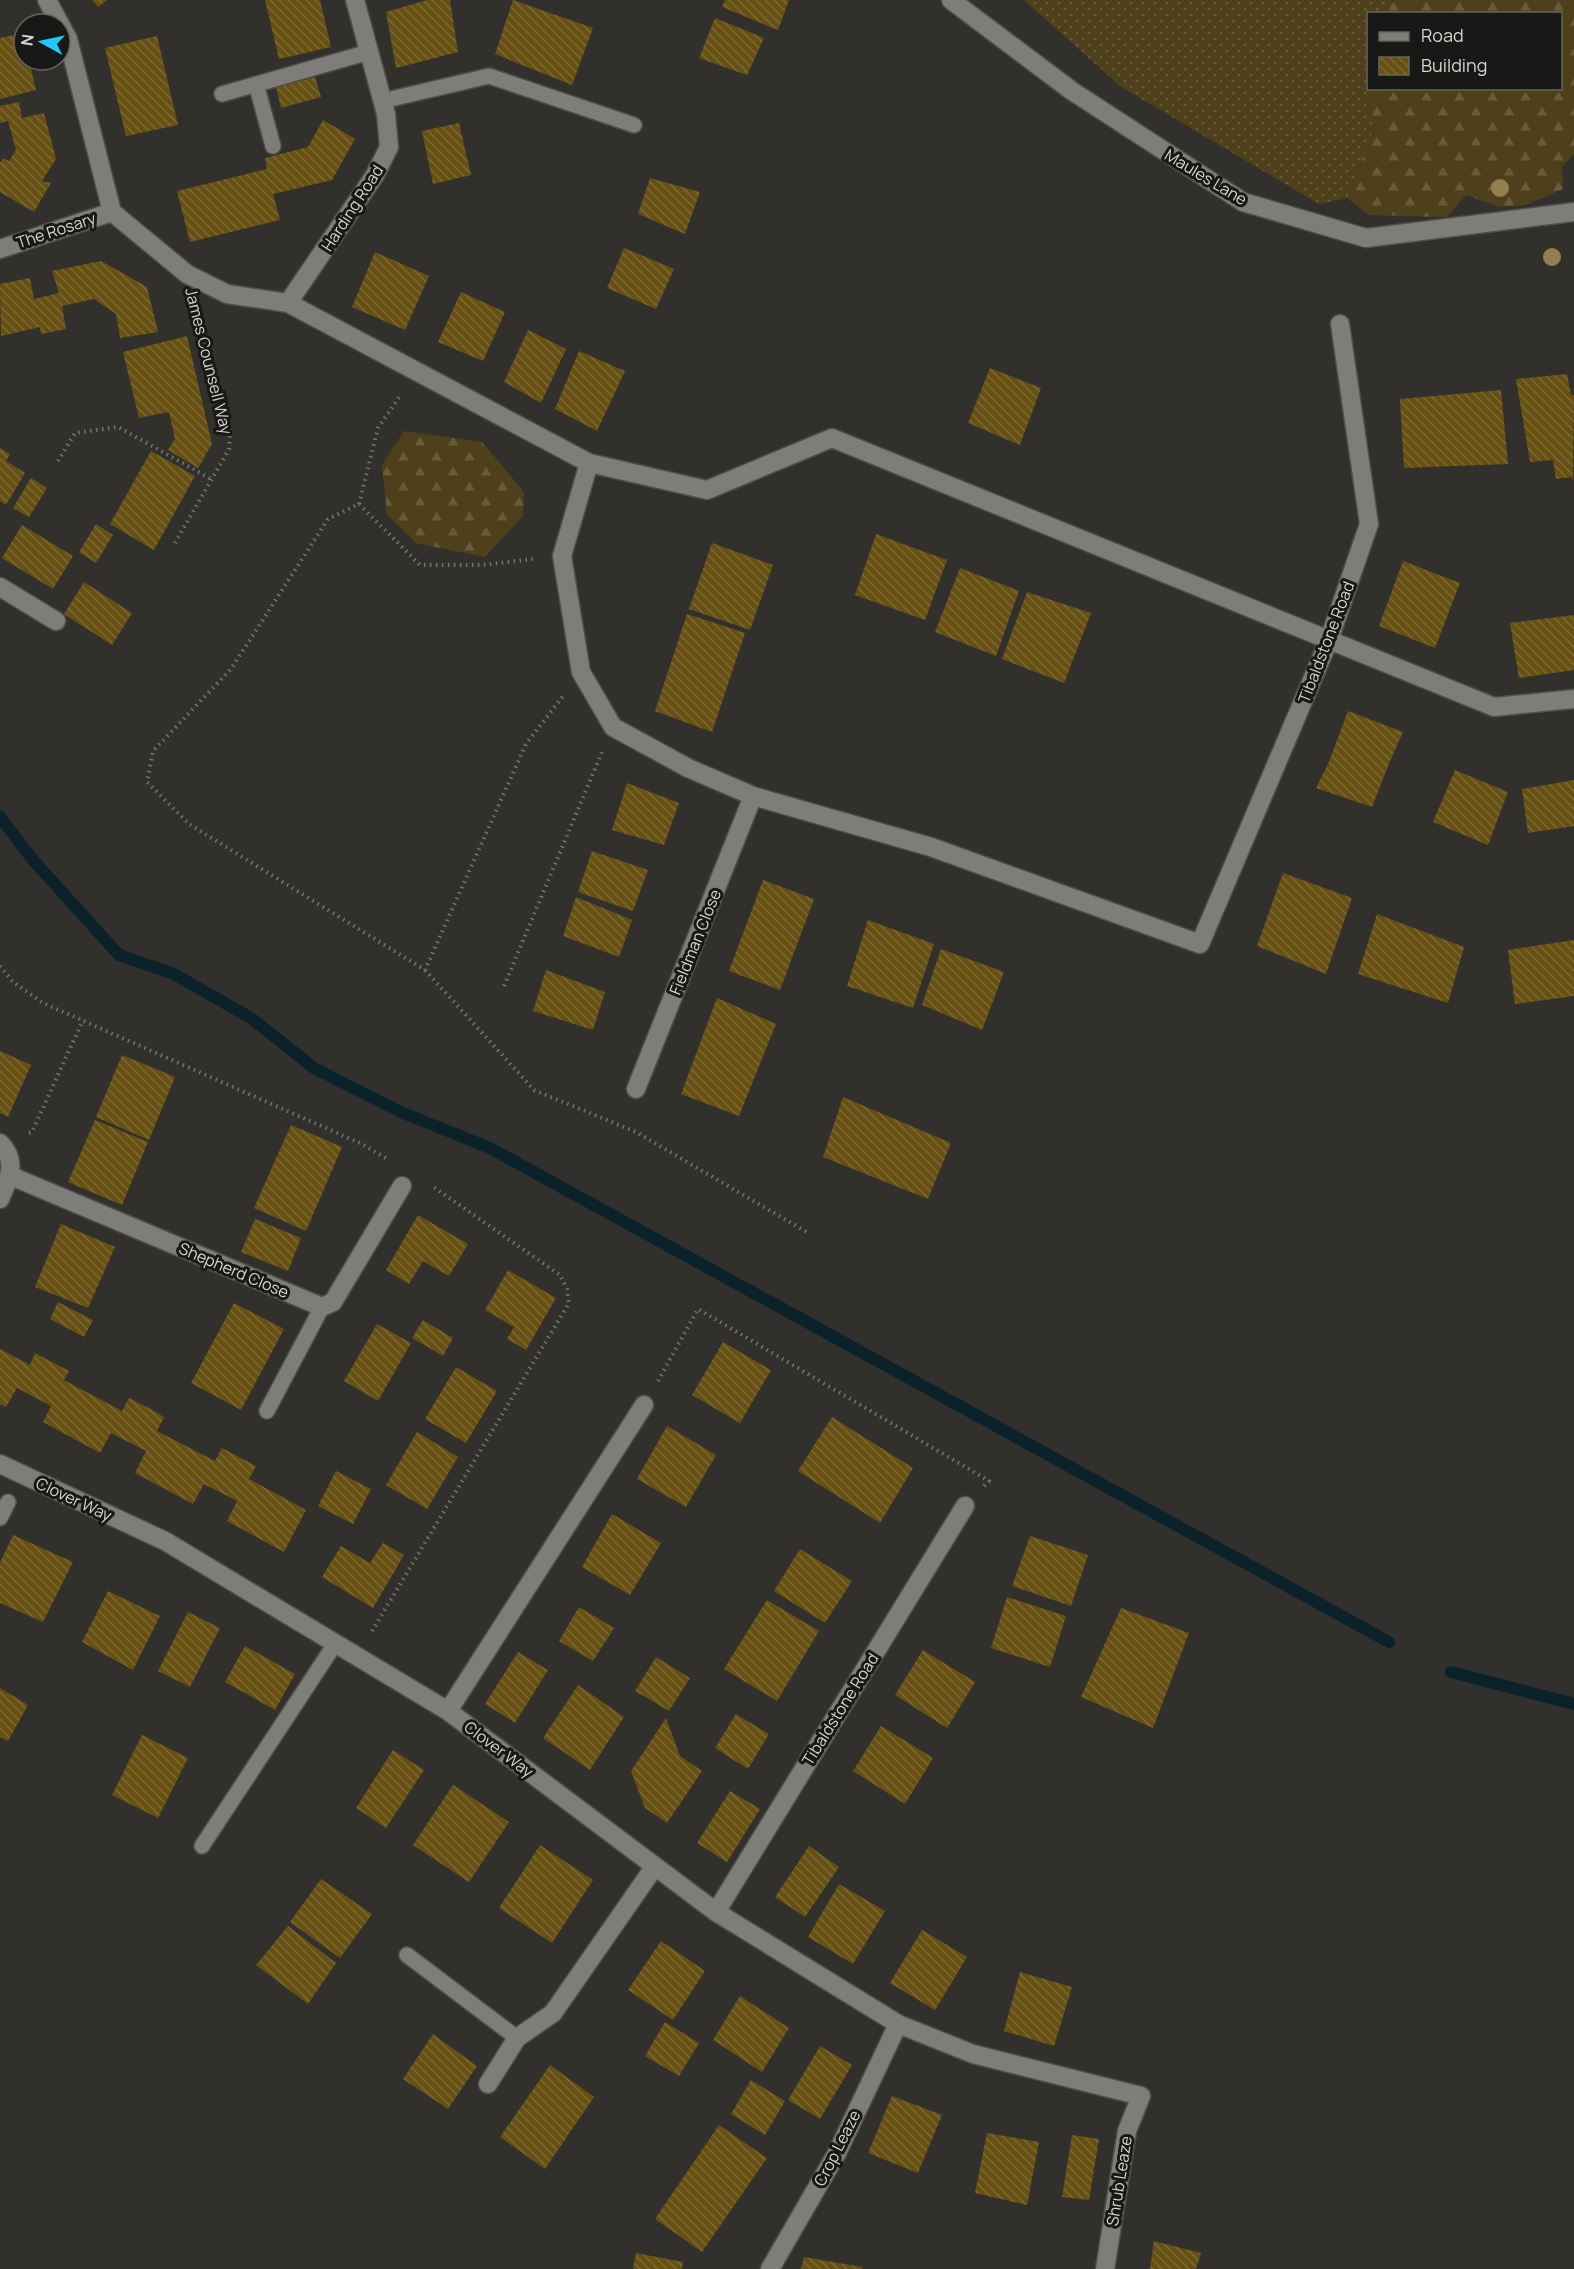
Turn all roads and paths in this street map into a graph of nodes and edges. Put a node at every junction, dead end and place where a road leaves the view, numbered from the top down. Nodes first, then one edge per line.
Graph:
1 (46, 0) edge
2 (355, 0) edge
3 (951, 0) edge
4 (369, 52) junction
5 (256, 84) junction
6 (222, 94) dead end
7 (382, 100) junction
8 (634, 125) dead end
9 (273, 146) dead end
10 (112, 212) junction
11 (1574, 212) edge
12 (0, 249) edge
13 (188, 274) junction
14 (288, 303) junction
15 (1340, 324) dead end
16 (416, 373) junction
17 (58, 461) dead end
18 (589, 463) junction
19 (211, 479) junction
20 (359, 504) junction
21 (175, 543) dead end
22 (562, 556) junction
23 (0, 587) edge
24 (56, 621) dead end
25 (1329, 640) junction
26 (581, 672) junction
27 (1574, 699) edge
28 (613, 727) junction
29 (753, 796) junction
30 (0, 966) edge
31 (425, 970) junction
32 (504, 986) dead end
33 (82, 1020) junction
34 (636, 1089) dead end
35 (1, 1143) edge
36 (390, 1161) dead end
37 (11, 1176) junction
38 (424, 1181) dead end
39 (402, 1186) dead end
40 (0, 1199) edge
41 (810, 1234) dead end
42 (322, 1307) junction
43 (644, 1405) joint
44 (267, 1411) dead end
45 (0, 1464) edge
46 (8, 1502) dead end
47 (965, 1506) joint
48 (0, 1518) edge
49 (334, 1644) junction
50 (356, 1657) junction
51 (448, 1711) junction
52 (202, 1846) dead end
53 (656, 1866) junction
54 (716, 1912) junction
55 (407, 1955) dead end
56 (898, 2024) junction
57 (517, 2038) junction
58 (488, 2084) dead end
59 (1141, 2096) joint
60 (770, 2269) edge
61 (1105, 2269) edge

1 - 10 street
2 - 4 street, Harding Road
3 - 11 street, Maules Lane
4 - 5 lane
4 - 7 street, Harding Road
5 - 6 lane
5 - 9 lane
7 - 8 lane
7 - 14 street, Harding Road
10 - 12 street, The Rosary
10 - 13 street, James Counsell Way
13 - 14 street, James Counsell Way
13 - 19 path, James Counsell Way
14 - 16 street
15 - 25 street, Tibaldstone Road
16 - 18 street
16 - 20 path
17 - 19 path
18 - 22 street
18 - 25 street
19 - 21 path, James Counsell Way
20 - 22 path
20 - 31 path
22 - 26 street
23 - 24 street
25 - 27 street
25 - 29 street, Tibaldstone Road
26 - 28 street
26 - 31 path
28 - 29 street
28 - 32 path
29 - 34 street, Fieldman Close
30 - 33 path
31 - 41 path
33 - 35 path
33 - 36 path
35 - 37 street
37 - 40 street
37 - 42 street, Shepherd Close
38 - 50 path
39 - 42 street
42 - 44 lane
43 - 47 path
43 - 51 street
45 - 49 street, Clover Way
46 - 48 lane
47 - 54 street, Tibaldstone Road
49 - 50 street, Clover Way
49 - 52 lane
50 - 51 street, Clover Way
51 - 53 street, Clover Way
53 - 54 street, Clover Way
53 - 57 street
54 - 56 street, Clover Way
55 - 57 lane
56 - 59 street, Clover Way
56 - 60 street, Crop Leaze
57 - 58 street
59 - 61 street, Shrub Leaze

